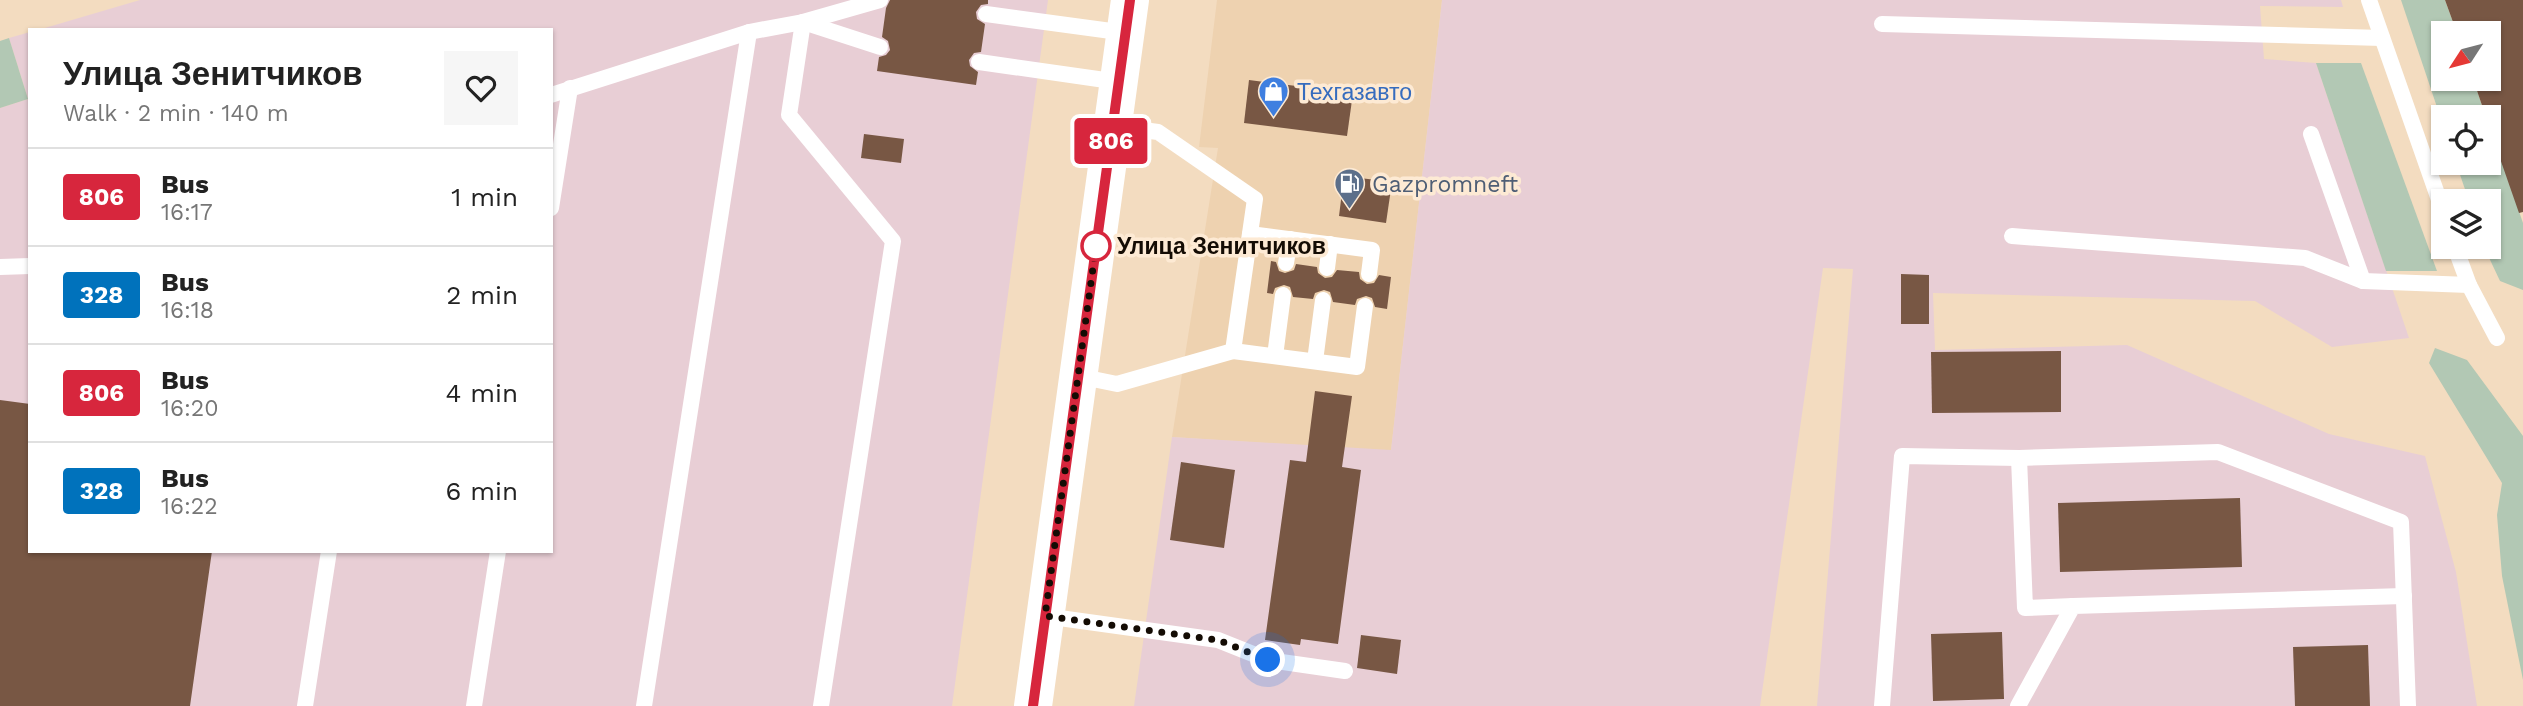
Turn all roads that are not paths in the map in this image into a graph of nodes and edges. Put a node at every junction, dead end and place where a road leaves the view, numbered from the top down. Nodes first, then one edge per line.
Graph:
1 (880, 0) edge
2 (2369, 0) edge
3 (986, 14) dead end
4 (1128, 17) edge
5 (803, 22) junction
6 (1882, 24) dead end
7 (749, 32) junction
8 (2382, 38) junction
9 (880, 47) dead end
10 (979, 62) dead end
11 (1119, 82) junction
12 (570, 88) junction
13 (553, 94) edge
14 (1113, 126) junction
15 (2311, 134) dead end
16 (2435, 189) edge
17 (553, 195) edge
18 (1250, 234) junction
19 (2012, 236) dead end
20 (1290, 239) junction
21 (1330, 244) junction
22 (2459, 259) edge
23 (1286, 263) dead end
24 (28, 266) edge
25 (0, 267) edge
26 (1327, 268) dead end
27 (1369, 274) dead end
28 (2363, 281) junction
29 (2469, 285) junction
30 (1283, 295) dead end
31 (1323, 300) dead end
32 (1365, 306) dead end
33 (2497, 338) dead end
34 (1233, 351) junction
35 (1275, 356) junction
36 (1315, 361) junction
37 (1078, 376) junction
38 (2019, 458) junction
39 (329, 553) edge
40 (498, 553) edge
41 (2404, 596) junction
42 (2073, 607) junction
43 (1045, 616) junction
44 (1345, 671) dead end
45 (305, 706) edge
46 (474, 706) edge
47 (645, 706) edge
48 (821, 706) edge
49 (1033, 706) edge
50 (1882, 706) edge
51 (2018, 706) edge
52 (2407, 706) edge

1 - 5 lane
2 - 8 lane
3 - 4 lane
4 - 11 street
5 - 7 lane
5 - 9 lane
5 - 48 lane
6 - 8 lane
7 - 12 lane
7 - 47 lane
8 - 16 lane
10 - 11 lane
11 - 14 street
12 - 13 lane
12 - 17 lane
14 - 18 lane
14 - 37 street
15 - 28 lane
18 - 20 lane
18 - 34 lane
19 - 28 lane
20 - 21 lane
20 - 23 lane
21 - 26 lane
21 - 27 lane
22 - 29 lane
24 - 25 lane
28 - 29 lane
29 - 33 lane
30 - 35 lane
31 - 36 lane
32 - 36 lane
34 - 35 lane
34 - 37 lane
35 - 36 lane
37 - 43 street
38 - 41 lane
38 - 42 lane
38 - 50 lane
39 - 45 lane
40 - 46 lane
41 - 42 lane
41 - 52 lane
42 - 51 lane
43 - 44 lane
43 - 49 street

